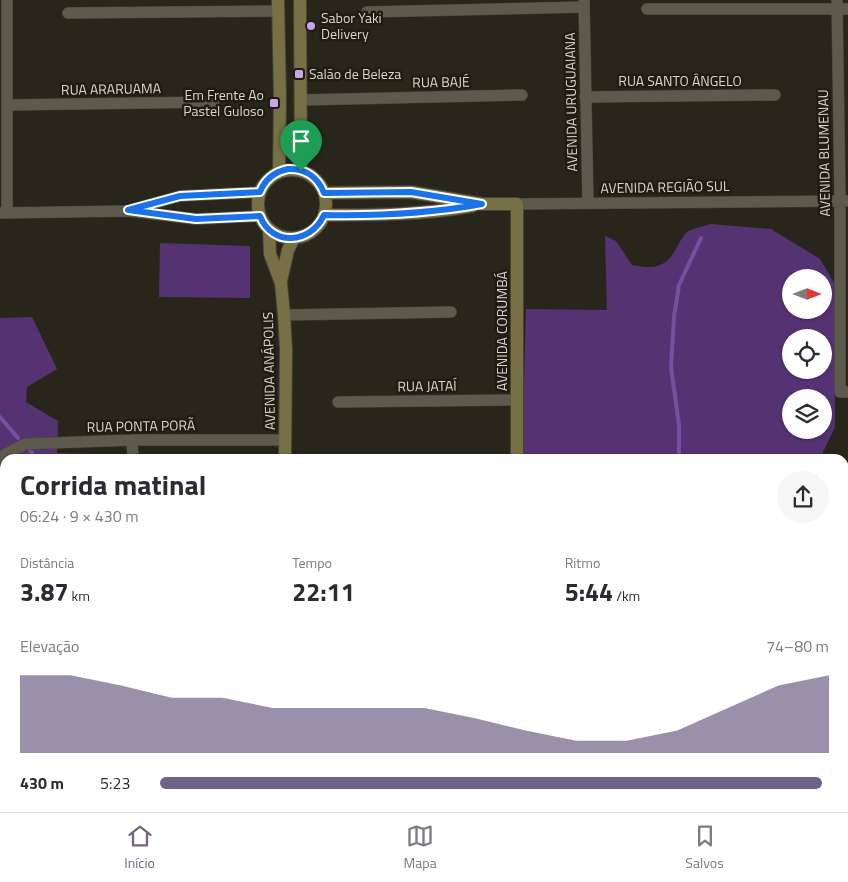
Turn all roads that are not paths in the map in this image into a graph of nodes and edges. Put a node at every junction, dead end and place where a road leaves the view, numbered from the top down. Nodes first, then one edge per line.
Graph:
1 (7, 0) edge
2 (300, 0) edge
3 (584, 4) edge
4 (278, 6) edge
5 (840, 6) edge
6 (647, 9) dead end
7 (366, 12) dead end
8 (68, 13) dead end
9 (4, 19) edge
10 (522, 95) dead end
11 (775, 96) dead end
12 (843, 96) edge
13 (585, 97) junction
14 (301, 100) junction
15 (214, 102) dead end
16 (8, 105) junction
17 (301, 171) junction
18 (279, 172) junction
19 (260, 192) junction
20 (324, 193) junction
21 (844, 201) edge
22 (588, 203) junction
23 (482, 204) junction
24 (517, 204) junction
25 (128, 210) junction
26 (3, 213) edge
27 (324, 215) junction
28 (260, 216) junction
29 (269, 229) junction
30 (294, 238) junction
31 (281, 284) junction
32 (844, 306) edge
33 (451, 312) dead end
34 (284, 314) junction
35 (844, 392) edge
36 (517, 400) junction
37 (338, 402) dead end
38 (132, 440) junction
39 (285, 440) junction
40 (6, 454) edge
41 (133, 454) edge
42 (285, 454) edge
43 (517, 454) edge

1 - 9 street
2 - 14 street
3 - 7 street
3 - 13 street, AVENIDA URUGUAIANA
4 - 8 street
4 - 18 street
5 - 6 street
5 - 12 street, AVENIDA BLUMENAU
9 - 16 street
10 - 14 street, RUA BAJÉ
11 - 13 street, RUA SANTO ÂNGELO
12 - 21 street, AVENIDA BLUMENAU
13 - 22 street, AVENIDA URUGUAIANA
14 - 17 street
15 - 16 street, RUA ARARUAMA
16 - 26 street
17 - 18 street
17 - 20 street
18 - 19 street
19 - 25 street
19 - 28 street
20 - 23 street, AVENIDA REGIÃO SUL
20 - 27 street
21 - 22 street, AVENIDA REGIÃO SUL
21 - 32 street, AVENIDA BLUMENAU
22 - 24 street, AVENIDA REGIÃO SUL
23 - 24 street, AVENIDA REGIÃO SUL
23 - 27 street, AVENIDA REGIÃO SUL
24 - 36 street, AVENIDA CORUMBÁ
25 - 26 street
25 - 28 street
27 - 30 street
28 - 29 street
29 - 30 street
29 - 31 street, AVENIDA ANÁPOLIS
30 - 31 street, AVENIDA ANÁPOLIS
31 - 34 street, AVENIDA ANÁPOLIS
32 - 35 street, AVENIDA BLUMENAU
33 - 34 street
34 - 39 street, AVENIDA ANÁPOLIS
36 - 37 street, RUA JATAÍ
36 - 43 street, AVENIDA CORUMBÁ
38 - 39 street, RUA PONTA PORÃ
38 - 40 street, RUA PONTA PORÃ
38 - 41 street
39 - 42 street, AVENIDA ANÁPOLIS

